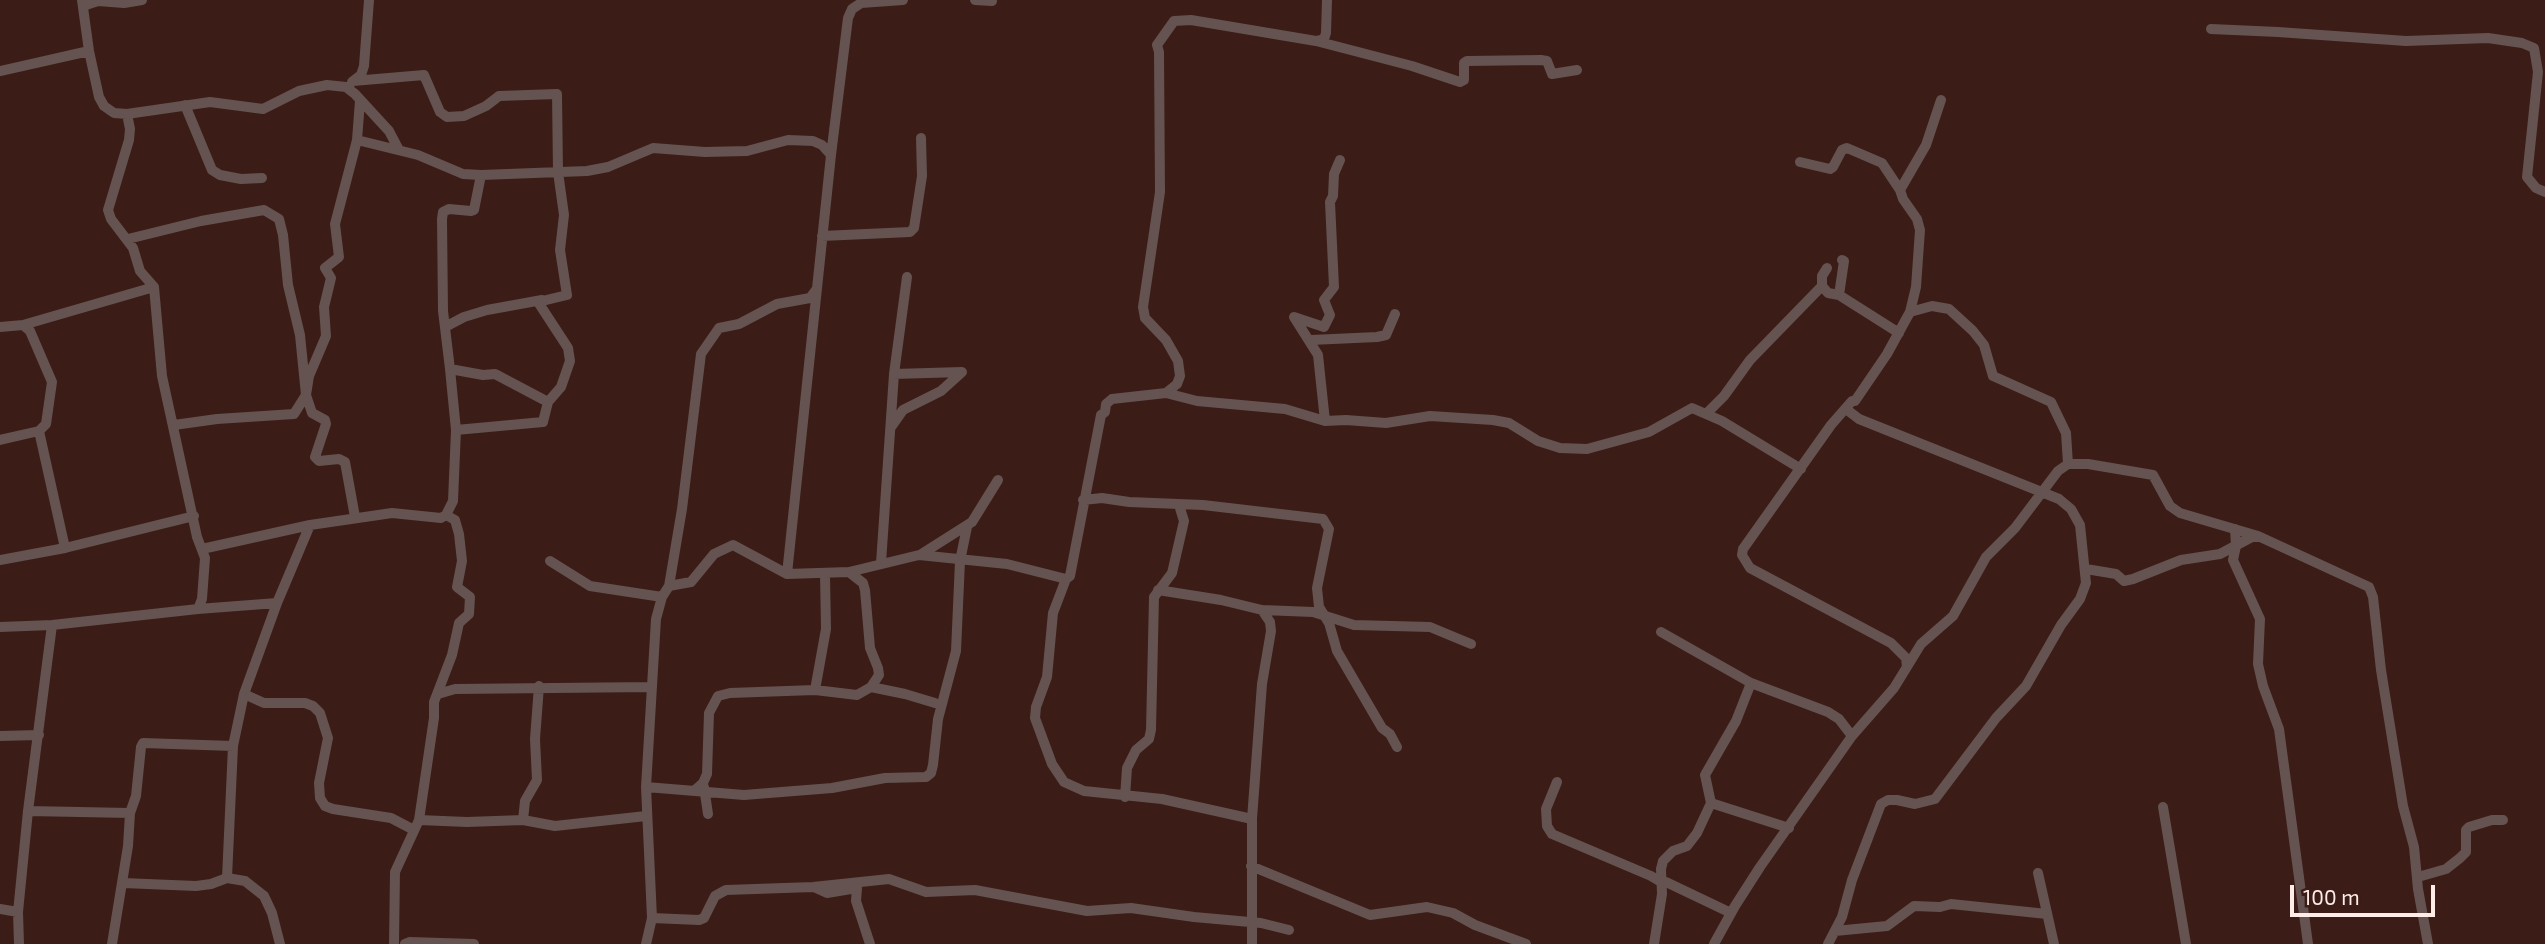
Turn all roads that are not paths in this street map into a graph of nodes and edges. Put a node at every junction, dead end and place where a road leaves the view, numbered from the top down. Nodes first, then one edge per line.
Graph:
1 (142, 0) edge
2 (369, 0) edge
3 (903, 0) edge
4 (975, 0) edge
5 (1326, 0) edge
6 (992, 1) edge
7 (83, 3) edge
8 (2211, 29) dead end
9 (1316, 41) junction
10 (89, 51) junction
11 (1577, 70) dead end
12 (0, 71) edge
13 (350, 84) junction
14 (1941, 100) dead end
15 (360, 101) junction
16 (185, 105) junction
17 (127, 114) junction
18 (921, 138) dead end
19 (357, 140) junction
20 (400, 150) junction
21 (831, 155) junction
22 (1340, 160) dead end
23 (1800, 162) dead end
24 (558, 172) junction
25 (481, 175) junction
26 (262, 178) dead end
27 (1900, 190) junction
28 (2545, 192) edge
29 (822, 236) junction
30 (128, 239) junction
31 (1842, 260) dead end
32 (1827, 268) dead end
33 (907, 277) dead end
34 (1822, 286) junction
35 (155, 288) junction
36 (817, 289) junction
37 (567, 295) junction
38 (1839, 295) junction
39 (1910, 312) junction
40 (1395, 314) dead end
41 (23, 325) junction
42 (0, 327) edge
43 (445, 327) junction
44 (1899, 333) junction
45 (1311, 340) junction
46 (450, 369) junction
47 (894, 374) junction
48 (1166, 393) junction
49 (306, 394) junction
50 (548, 401) junction
51 (1846, 409) junction
52 (1706, 414) junction
53 (1325, 421) junction
54 (174, 425) junction
55 (891, 427) junction
56 (456, 430) junction
57 (39, 431) junction
58 (0, 440) edge
59 (2068, 464) junction
60 (1801, 469) junction
61 (998, 480) dead end
62 (2040, 492) junction
63 (1083, 500) junction
64 (1179, 505) junction
65 (446, 515) junction
66 (194, 516) junction
67 (355, 517) junction
68 (310, 525) junction
69 (967, 527) junction
70 (2235, 529) junction
71 (2258, 536) junction
72 (2236, 547) junction
73 (65, 548) junction
74 (202, 549) junction
75 (919, 555) junction
76 (0, 560) edge
77 (550, 561) dead end
78 (960, 561) junction
79 (881, 563) junction
80 (2086, 569) junction
81 (849, 572) junction
82 (787, 574) junction
83 (825, 575) junction
84 (1066, 579) junction
85 (669, 586) junction
86 (1158, 590) junction
87 (662, 597) junction
88 (276, 603) junction
89 (198, 608) junction
90 (1262, 610) junction
91 (1324, 614) junction
92 (52, 625) junction
93 (0, 628) edge
94 (1661, 632) dead end
95 (1471, 644) dead end
96 (1907, 667) junction
97 (1751, 683) junction
98 (540, 686) junction
99 (652, 687) junction
100 (871, 687) junction
101 (815, 690) junction
102 (244, 694) junction
103 (438, 694) junction
104 (935, 703) dead end
105 (39, 735) junction
106 (0, 736) edge
107 (1852, 736) junction
108 (233, 746) junction
109 (1397, 747) dead end
110 (1557, 782) dead end
111 (646, 787) junction
112 (705, 788) junction
113 (1125, 797) junction
114 (1712, 803) junction
115 (2163, 807) dead end
116 (28, 811) junction
117 (130, 813) junction
118 (708, 814) dead end
119 (646, 816) junction
120 (1252, 819) junction
121 (523, 820) junction
122 (2502, 820) dead end
123 (417, 825) junction
124 (1789, 828) junction
125 (1251, 866) junction
126 (2038, 873) dead end
127 (227, 877) junction
128 (2417, 877) junction
129 (1661, 882) junction
130 (123, 883) junction
131 (813, 887) junction
132 (0, 909) edge
133 (18, 912) junction
134 (1731, 913) junction
135 (2048, 914) junction
136 (652, 918) junction
137 (1250, 922) junction
138 (1289, 930) dead end
139 (1835, 931) junction
140 (20, 944) edge
141 (113, 944) edge
142 (280, 944) edge
143 (394, 944) edge
144 (405, 944) edge
145 (474, 944) edge
146 (646, 944) edge
147 (870, 944) edge
148 (1252, 944) edge
149 (1527, 944) edge
150 (1654, 944) edge
151 (1714, 944) edge
152 (1828, 944) edge
153 (2054, 944) edge
154 (2186, 944) edge
155 (2308, 944) edge
156 (2428, 944) edge

1 - 7 street
2 - 13 street
3 - 21 street
4 - 6 street
5 - 9 street
7 - 10 street
8 - 28 street
9 - 11 street
9 - 48 street
10 - 12 street
10 - 17 street
13 - 15 street
13 - 16 street
13 - 24 street
14 - 27 street
15 - 19 street
15 - 20 street
16 - 17 street
16 - 26 street
17 - 30 street
18 - 29 street
19 - 20 street
19 - 49 street
20 - 25 street
21 - 24 street
21 - 29 street
22 - 45 street
23 - 27 street
24 - 25 street
24 - 37 street
25 - 43 street
27 - 39 street
29 - 36 street
30 - 35 street
30 - 49 street
31 - 38 street
32 - 34 street
33 - 47 street
34 - 38 street
34 - 52 street
35 - 41 street
35 - 54 street
36 - 82 street
36 - 85 street
37 - 43 street
37 - 50 street
38 - 44 street
39 - 44 street
39 - 59 street
40 - 45 street
41 - 42 street
41 - 57 street
43 - 46 street
44 - 51 street
45 - 53 street
46 - 50 street
46 - 56 street
47 - 55 street
47 - 55 street
48 - 53 street
48 - 63 street
49 - 54 street
49 - 67 street
50 - 56 street
51 - 60 street
51 - 62 street
52 - 53 street
52 - 60 street
54 - 66 street
55 - 79 street
56 - 65 street
57 - 58 street
57 - 73 street
59 - 62 street
59 - 70 street
60 - 96 street
61 - 69 street
62 - 80 street
62 - 96 street
63 - 64 street
63 - 84 street
64 - 86 street
64 - 91 street
65 - 67 street
65 - 103 street
66 - 73 street
66 - 74 street
67 - 68 street
68 - 74 street
68 - 88 street
69 - 75 street
69 - 78 street
70 - 71 street
70 - 72 street
71 - 72 street
71 - 128 street
72 - 80 street
72 - 155 street
73 - 76 street
74 - 89 street
75 - 78 street
75 - 79 street
77 - 87 street
78 - 84 street
78 - 112 street
79 - 81 street
80 - 139 street
81 - 83 street
81 - 100 street
82 - 83 street
82 - 85 street
83 - 101 street
84 - 113 street
85 - 87 street
86 - 90 street
86 - 113 street
87 - 99 street
88 - 89 street
88 - 102 street
89 - 92 street
90 - 91 street
90 - 120 street
91 - 95 street
91 - 109 street
92 - 93 street
92 - 105 street
94 - 97 street
96 - 107 street
97 - 107 street
97 - 114 street
98 - 99 street
98 - 103 street
98 - 121 street
99 - 111 street
100 - 101 street
100 - 104 street
101 - 112 street
102 - 108 street
102 - 123 street
103 - 123 street
105 - 106 street
105 - 116 street
107 - 124 street
108 - 117 street
108 - 127 street
110 - 129 street
111 - 112 street
111 - 119 street
112 - 118 street
113 - 120 street
114 - 124 street
114 - 129 street
115 - 154 street
116 - 117 street
116 - 133 street
117 - 130 street
119 - 121 street
119 - 136 street
120 - 125 street
121 - 123 street
122 - 128 street
123 - 143 street
124 - 134 street
125 - 137 street
125 - 149 street
126 - 135 street
127 - 130 street
127 - 142 street
128 - 156 street
129 - 134 street
129 - 150 street
130 - 141 street
131 - 136 street
131 - 137 street
131 - 147 street
132 - 133 street
133 - 140 street
134 - 151 street
135 - 139 street
135 - 153 street
136 - 146 street
137 - 138 street
137 - 148 street
139 - 152 street
144 - 145 street

